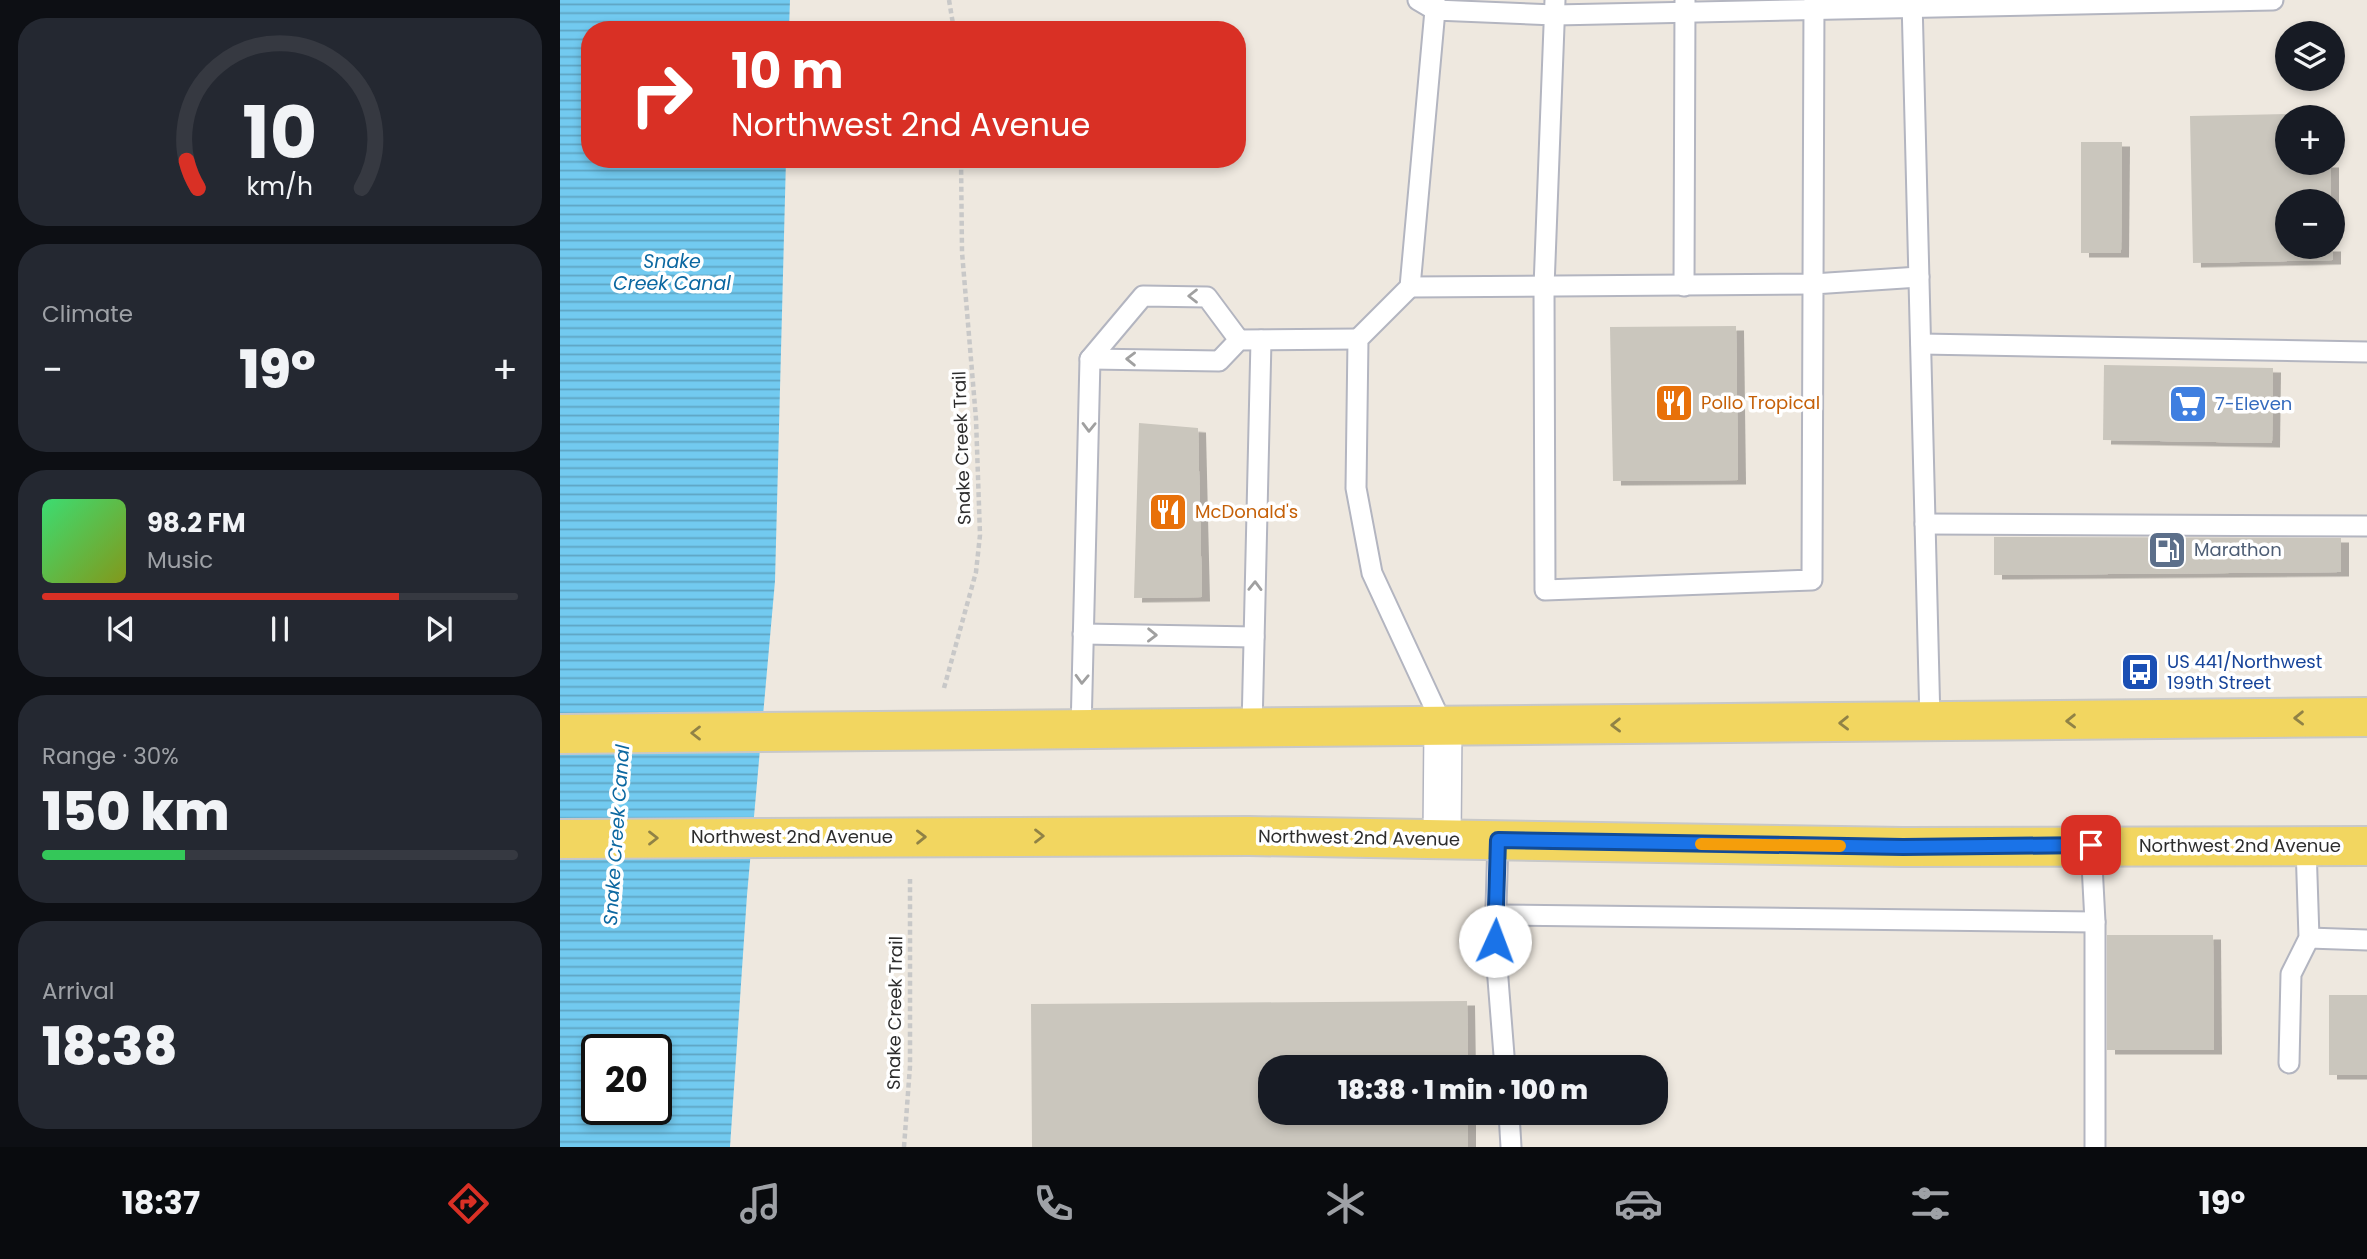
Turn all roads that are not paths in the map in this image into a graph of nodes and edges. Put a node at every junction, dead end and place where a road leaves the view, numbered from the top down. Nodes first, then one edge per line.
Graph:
1 (2273, 0) edge
2 (2167, 1) edge
3 (2021, 2) edge
4 (1912, 3) edge
5 (1429, 4) edge
6 (1814, 4) edge
7 (1685, 6) edge
8 (1555, 7) edge
9 (1919, 277) junction
10 (1813, 284) junction
11 (1684, 286) junction
12 (1410, 287) junction
13 (1544, 288) junction
14 (1358, 339) junction
15 (1239, 340) junction
16 (1261, 340) junction
17 (1921, 344) junction
18 (2367, 352) edge
19 (1090, 359) junction
20 (1925, 524) junction
21 (2367, 526) edge
22 (1083, 634) junction
23 (1254, 637) junction
24 (2367, 717) edge
25 (1930, 722) junction
26 (1443, 726) junction
27 (1252, 728) junction
28 (1081, 731) junction
29 (560, 734) edge
30 (560, 839) edge
31 (1442, 839) junction
32 (1498, 840) junction
33 (2091, 845) junction
34 (2306, 846) junction
35 (2367, 846) edge
36 (1496, 915) junction
37 (2095, 922) junction
38 (2309, 938) junction
39 (2367, 940) edge
40 (1504, 1055) edge
41 (2290, 1063) dead end
42 (1510, 1125) edge
43 (1511, 1147) edge
44 (2095, 1147) edge

1 - 2 lane
2 - 3 lane
3 - 4 lane
4 - 6 lane
4 - 9 lane
5 - 8 lane
5 - 12 lane
6 - 7 lane
6 - 10 lane
7 - 8 lane
7 - 11 lane
8 - 13 lane
9 - 10 lane
9 - 17 lane
10 - 11 lane
10 - 13 lane
11 - 13 lane
12 - 13 lane
12 - 14 lane
14 - 16 lane
14 - 26 lane
15 - 16 lane
15 -> 19 lane
15 -> 19 lane
23 -> 16 lane
17 - 18 lane
17 - 20 lane
19 -> 22 lane
20 - 21 lane
20 - 25 lane
22 -> 23 lane
22 -> 28 lane
23 - 27 lane
24 -> 25 main road
25 -> 26 main road
26 - 27 main road
26 - 31 street
27 - 28 main road
28 -> 29 main road
30 -> 31 main road, Northwest 2nd Avenue
31 - 32 main road, Northwest 2nd Avenue
32 - 33 main road, Northwest 2nd Avenue
32 - 36 lane
33 - 34 main road, Northwest 2nd Avenue
33 - 37 lane
34 - 35 main road, Northwest 2nd Avenue
34 - 38 lane
36 - 37 lane
36 - 40 lane
37 - 44 lane
38 - 39 lane
38 - 41 lane
42 - 43 lane

